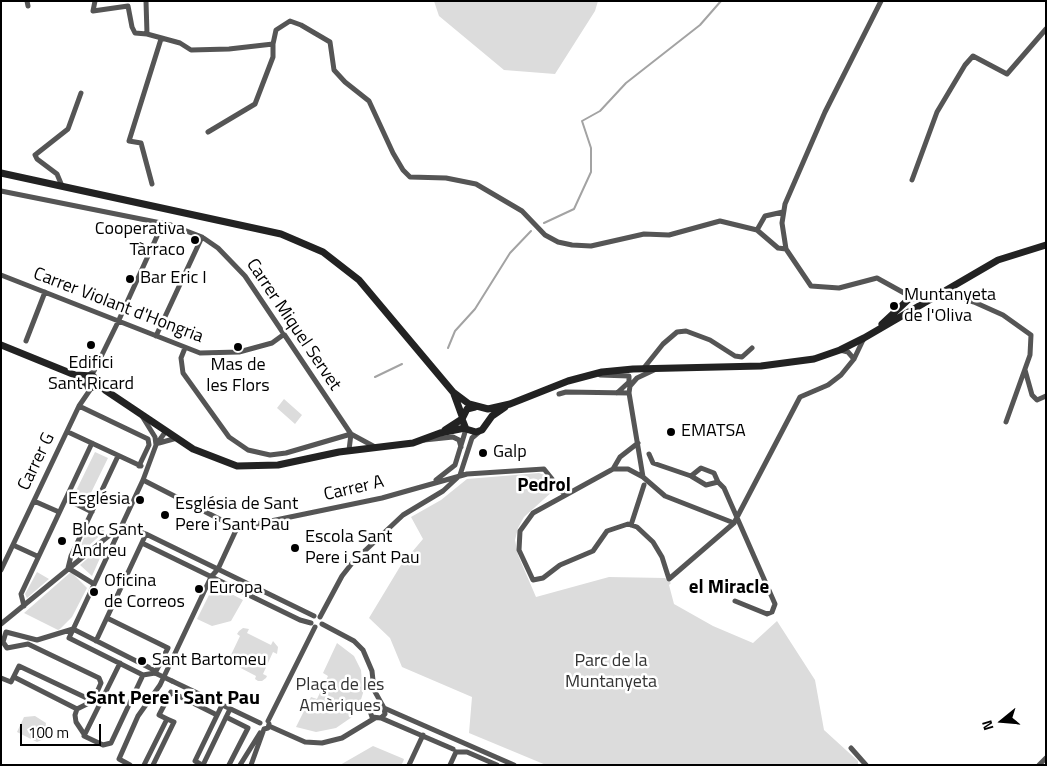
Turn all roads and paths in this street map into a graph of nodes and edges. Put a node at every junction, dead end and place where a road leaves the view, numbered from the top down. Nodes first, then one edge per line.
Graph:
1 (95, 1) edge
2 (146, 1) edge
3 (881, 1) edge
4 (1046, 30) edge
5 (147, 34) junction
6 (161, 39) junction
7 (273, 44) junction
8 (81, 93) dead end
9 (208, 132) dead end
10 (1, 172) edge
11 (912, 180) dead end
12 (152, 184) dead end
13 (62, 186) junction
14 (1, 191) edge
15 (783, 212) junction
16 (163, 223) junction
17 (757, 230) junction
18 (202, 237) junction
19 (1046, 245) edge
20 (786, 249) junction
21 (1, 275) edge
22 (45, 292) junction
23 (942, 292) junction
24 (910, 296) junction
25 (917, 306) junction
26 (118, 322) junction
27 (874, 332) junction
28 (283, 335) junction
29 (156, 336) junction
30 (864, 338) junction
31 (26, 341) dead end
32 (853, 344) junction
33 (1, 345) edge
34 (185, 348) junction
35 (752, 348) dead end
36 (840, 350) junction
37 (859, 351) junction
38 (854, 359) junction
39 (658, 368) junction
40 (643, 369) junction
41 (1025, 369) junction
42 (587, 375) junction
43 (629, 376) junction
44 (638, 377) junction
45 (91, 380) junction
46 (453, 392) junction
47 (618, 393) junction
48 (629, 393) junction
49 (559, 394) dead end
50 (1046, 396) edge
51 (510, 404) junction
52 (79, 406) junction
53 (478, 407) junction
54 (142, 415) junction
55 (462, 418) junction
56 (1006, 422) dead end
57 (487, 424) junction
58 (466, 429) junction
59 (166, 431) junction
60 (68, 432) junction
61 (479, 432) junction
62 (440, 433) junction
63 (351, 434) junction
64 (155, 436) junction
65 (177, 438) junction
66 (423, 440) junction
67 (92, 443) junction
68 (638, 443) junction
69 (156, 445) junction
70 (376, 447) junction
71 (349, 450) junction
72 (462, 450) junction
73 (649, 454) dead end
74 (118, 456) junction
75 (139, 466) junction
76 (146, 469) junction
77 (613, 469) junction
78 (456, 474) junction
79 (691, 476) junction
80 (643, 477) junction
81 (143, 480) junction
82 (447, 480) junction
83 (432, 482) junction
84 (718, 482) junction
85 (644, 485) dead end
86 (440, 491) junction
87 (565, 495) junction
88 (66, 499) junction
89 (34, 500) junction
90 (59, 512) junction
91 (92, 512) junction
92 (735, 520) junction
93 (122, 525) junction
94 (631, 525) junction
95 (237, 528) junction
96 (146, 534) junction
97 (142, 543) junction
98 (13, 545) junction
99 (37, 556) junction
100 (68, 568) junction
101 (218, 569) junction
102 (1, 570) edge
103 (211, 577) junction
104 (94, 584) junction
105 (735, 601) dead end
106 (24, 606) junction
107 (303, 610) junction
108 (317, 616) junction
109 (107, 618) junction
110 (300, 620) junction
111 (1, 624) edge
112 (322, 624) junction
113 (313, 625) junction
114 (73, 629) junction
115 (96, 641) junction
116 (2, 644) edge
117 (120, 663) junction
118 (155, 673) junction
119 (143, 675) junction
120 (14, 677) junction
121 (1, 678) edge
122 (93, 702) junction
123 (222, 705) junction
124 (382, 706) junction
125 (77, 709) junction
126 (230, 709) junction
127 (217, 715) junction
128 (226, 717) junction
129 (378, 718) junction
130 (167, 719) junction
131 (264, 725) junction
132 (84, 734) junction
133 (423, 735) junction
134 (456, 741) junction
135 (464, 744) junction
136 (851, 748) dead end
137 (457, 751) junction
138 (1046, 758) edge
139 (130, 765) edge
140 (144, 765) edge
141 (152, 765) edge
142 (203, 765) edge
143 (230, 765) edge
144 (240, 765) edge
145 (251, 765) edge
146 (409, 765) edge
147 (450, 765) edge
148 (497, 765) edge
149 (514, 765) edge
150 (866, 765) edge
151 (1038, 765) edge

1 - 5 street
2 - 5 street
3 - 15 street
4 - 11 street
5 - 6 street
6 - 7 street
6 - 12 street
7 - 9 street
7 - 17 street
8 - 13 street
10 - 13 main road
13 - 46 main road
14 - 16 street, Carrer Miquel Servet
15 - 17 street
15 - 20 street
16 - 18 street, Carrer Miquel Servet
16 - 26 street, Carrer G
17 - 20 street
18 - 28 street, Carrer Miquel Servet
18 - 29 street
19 - 23 main road
20 - 24 street
21 - 22 street, Carrer Violant d'Hongria
22 - 26 street, Carrer Violant d'Hongria
22 - 31 street
23 - 24 main road
23 - 25 main road
23 - 41 street
24 - 25 street
24 - 27 main road
25 - 27 main road
26 - 29 street, Carrer Violant d'Hongria
26 - 45 street, Carrer G
27 - 30 main road
28 - 34 street, Carrer Violant d'Hongria
28 - 63 street, Carrer Miquel Servet
29 - 34 street, Carrer Violant d'Hongria
30 - 32 main road
30 - 37 street
32 - 36 main road
32 - 37 street
32 - 38 street
33 - 45 main road
34 - 63 street
35 - 40 street
36 - 38 street
36 - 39 main road
37 - 38 street
38 - 92 street
39 - 40 main road
39 - 44 street
40 - 42 main road
41 - 50 street
41 - 56 street
42 - 43 street
42 - 51 main road
43 - 44 street
43 - 47 street
44 - 48 street
45 - 52 street, Carrer G
45 - 54 main road
46 - 53 main road
46 - 55 main road
47 - 48 street
47 - 49 street
48 - 68 street
51 - 53 main road
51 - 57 main road
52 - 60 street, Carrer G
52 - 75 street
53 - 55 main road
53 - 57 main road
54 - 59 main road
54 - 64 street
55 - 58 main road
55 - 62 main road
57 - 61 main road
58 - 61 main road
58 - 62 main road
58 - 72 street
59 - 64 street
59 - 65 main road
59 - 69 street
60 - 67 street
60 - 89 street, Carrer G
61 - 78 street
62 - 66 main road
63 - 70 street, Carrer Miquel Servet
63 - 71 street
64 - 69 street
65 - 69 street
65 - 71 main road
66 - 70 main road
66 - 72 street
67 - 74 street
67 - 88 street
68 - 77 street
68 - 80 street
69 - 76 street
70 - 71 main road
72 - 78 street
73 - 79 street
74 - 75 street
74 - 91 street
75 - 76 street
76 - 81 street
77 - 80 street
77 - 87 street
78 - 82 street
78 - 83 street, Carrer A
78 - 86 street
78 - 87 street
79 - 84 street
79 - 84 street
80 - 92 street
81 - 93 street
81 - 95 street
82 - 83 street, Carrer A
82 - 86 street
83 - 86 street
83 - 95 street, Carrer A
84 - 92 street
85 - 94 street
86 - 108 street
87 - 94 street
88 - 90 street
88 - 91 street
89 - 90 street
89 - 98 street, Carrer G
90 - 99 street
91 - 100 street
92 - 94 street
92 - 105 street
93 - 96 street
93 - 100 street
93 - 104 street
95 - 101 street
96 - 97 street
96 - 101 street
97 - 103 street
97 - 109 street
98 - 99 street
98 - 102 street, Carrer G
99 - 106 street
100 - 104 street
100 - 106 street
101 - 103 street
101 - 107 street
103 - 110 street
103 - 139 street
104 - 114 street
106 - 111 street
107 - 108 street
107 - 110 street
108 - 112 street
108 - 113 street
109 - 115 street
109 - 118 street
110 - 113 street
112 - 113 street
112 - 124 street
113 - 131 street
114 - 115 street
114 - 116 street
114 - 117 street
115 - 118 street
116 - 122 street
117 - 119 street
117 - 132 street
118 - 119 street
118 - 123 street, bridge
119 - 132 street
120 - 121 street
120 - 122 street
120 - 125 street
122 - 125 street
123 - 126 street
123 - 127 street
124 - 129 street
124 - 129 street
124 - 134 street
125 - 132 street
126 - 128 street
126 - 131 street
127 - 130 street
127 - 142 street
128 - 142 street
128 - 143 street
129 - 131 street
129 - 133 street
130 - 140 street
130 - 141 street
131 - 144 street
131 - 145 street
133 - 137 street
133 - 146 street
134 - 135 street
134 - 137 street
135 - 137 street
135 - 149 street
136 - 150 street
137 - 147 street
137 - 148 street
138 - 151 street

